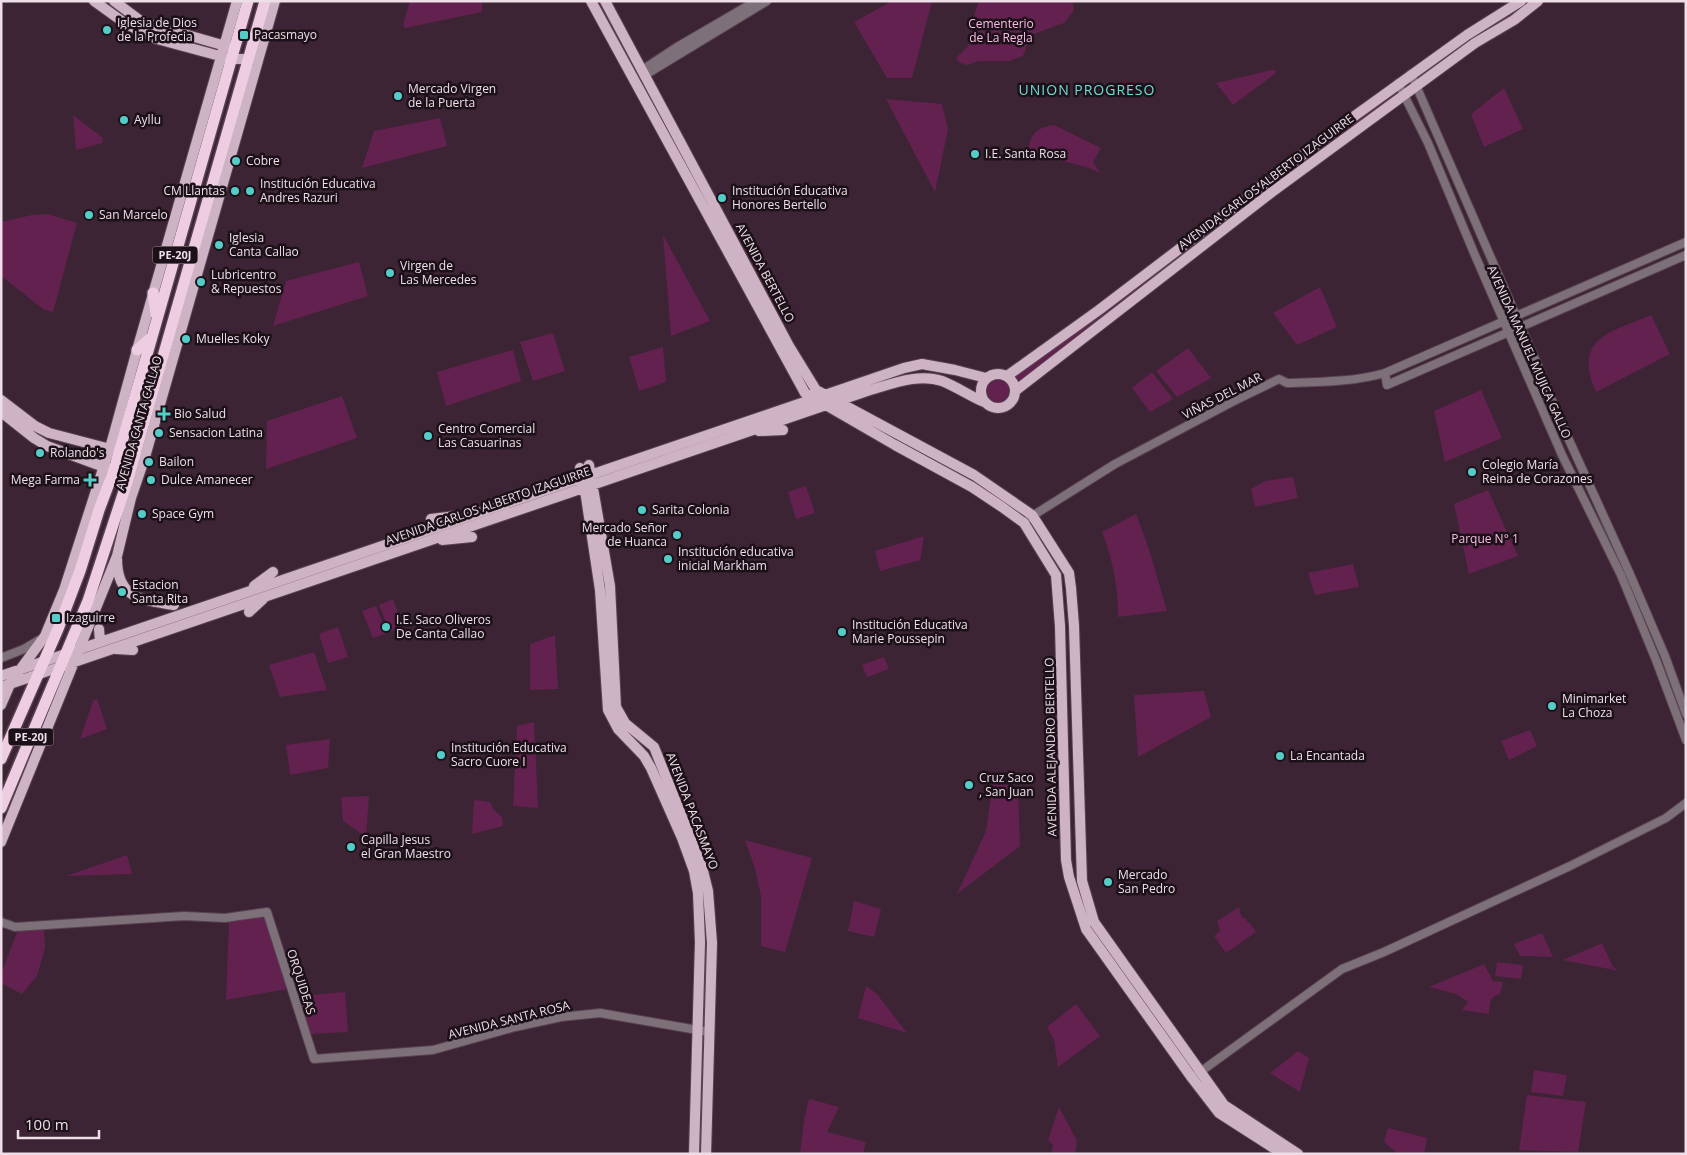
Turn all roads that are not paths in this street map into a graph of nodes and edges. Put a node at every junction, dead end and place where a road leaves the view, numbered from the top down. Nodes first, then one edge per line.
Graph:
1 (94, 1) edge
2 (114, 1) edge
3 (237, 1) edge
4 (248, 1) edge
5 (265, 1) edge
6 (274, 1) edge
7 (592, 1) edge
8 (605, 1) edge
9 (756, 1) edge
10 (767, 1) edge
11 (1520, 1) edge
12 (1538, 1) edge
13 (208, 47) junction
14 (228, 52) junction
15 (253, 60) junction
16 (643, 73) junction
17 (1411, 74) junction
18 (1398, 83) junction
19 (1416, 86) junction
20 (1404, 95) junction
21 (246, 101) junction
22 (234, 115) junction
23 (224, 148) junction
24 (226, 172) junction
25 (1686, 242) edge
26 (1686, 255) edge
27 (154, 293) junction
28 (1516, 316) junction
29 (156, 321) junction
30 (1504, 322) junction
31 (1521, 326) junction
32 (1508, 332) junction
33 (152, 337) junction
34 (137, 350) junction
35 (1385, 373) junction
36 (1007, 376) junction
37 (986, 378) junction
38 (1015, 391) junction
39 (805, 393) joint
40 (1, 395) edge
41 (822, 399) junction
42 (1, 400) edge
43 (838, 401) junction
44 (984, 402) junction
45 (768, 405) dead end
46 (850, 408) joint
47 (1, 412) edge
48 (1, 417) edge
49 (740, 423) junction
50 (784, 430) dead end
51 (748, 432) junction
52 (55, 435) junction
53 (73, 438) junction
54 (54, 448) junction
55 (115, 450) junction
56 (67, 452) junction
57 (140, 457) junction
58 (109, 469) junction
59 (134, 474) junction
60 (586, 476) junction
61 (477, 514) junction
62 (1032, 515) junction
63 (431, 519) dead end
64 (1024, 523) junction
65 (472, 537) dead end
66 (426, 541) junction
67 (117, 556) junction
68 (361, 558) junction
69 (273, 572) dead end
70 (245, 592) junction
71 (267, 595) junction
72 (174, 605) dead end
73 (249, 612) dead end
74 (98, 629) dead end
75 (45, 636) junction
76 (100, 641) junction
77 (80, 648) junction
78 (110, 648) junction
79 (133, 650) dead end
80 (66, 653) junction
81 (1, 658) edge
82 (75, 660) junction
83 (45, 661) junction
84 (60, 666) junction
85 (20, 669) junction
86 (38, 673) junction
87 (1, 676) edge
88 (6, 684) edge
89 (1, 705) edge
90 (1686, 714) edge
91 (1686, 740) edge
92 (1, 759) edge
93 (670, 799) junction
94 (1686, 803) edge
95 (1, 808) edge
96 (1, 842) edge
97 (1, 922) edge
98 (697, 1029) junction
99 (709, 1032) junction
100 (314, 1059) joint
101 (1196, 1076) junction
102 (694, 1154) edge
103 (706, 1154) edge
104 (1283, 1154) edge
105 (1298, 1154) edge

1 - 13 main road
2 - 13 main road
3 - 14 main road, AVENIDA CANTA CALLAO
4 - 14 highway, AVENIDA CANTA CALLAO / PE-20J
5 - 15 highway, AVENIDA CANTA CALLAO / PE-20J
6 - 15 main road, AVENIDA CANTA CALLAO
7 - 39 main road, AVENIDA BERTELLO
8 - 16 main road, AVENIDA BERTELLO
9 - 16 street
10 - 16 street
11 - 17 main road, AVENIDA CARLOS ALBERTO IZAGUIRRE
12 - 19 main road, AVENIDA CARLOS ALBERTO IZAGUIRRE
13 - 14 main road
14 - 15 main road
14 - 27 main road, AVENIDA CANTA CALLAO
14 - 29 highway, AVENIDA CANTA CALLAO / PE-20J
15 - 21 main road, AVENIDA CANTA CALLAO
15 - 22 highway, AVENIDA CANTA CALLAO / PE-20J
16 - 41 main road, AVENIDA BERTELLO
17 - 18 main road, AVENIDA CARLOS ALBERTO IZAGUIRRE
17 - 19 street, AVENIDA MANUEL MUJICA GALLO
18 - 20 street, AVENIDA MANUEL MUJICA GALLO
18 - 36 main road, AVENIDA CARLOS ALBERTO IZAGUIRRE
19 - 20 main road, AVENIDA CARLOS ALBERTO IZAGUIRRE
19 - 28 street, AVENIDA MANUEL MUJICA GALLO
20 - 30 street, AVENIDA MANUEL MUJICA GALLO
20 - 38 main road, AVENIDA CARLOS ALBERTO IZAGUIRRE
21 - 22 highway
21 - 24 main road, AVENIDA CANTA CALLAO
22 - 23 highway, AVENIDA CANTA CALLAO / PE-20J
23 - 24 highway
23 - 57 highway, AVENIDA CANTA CALLAO / PE-20J
24 - 57 main road, AVENIDA CANTA CALLAO
25 - 28 street, VIÑAS DEL MAR
26 - 31 street
27 - 29 highway
27 - 34 main road, AVENIDA CANTA CALLAO
28 - 30 street, VIÑAS DEL MAR
28 - 31 street, AVENIDA MANUEL MUJICA GALLO
29 - 33 highway, AVENIDA CANTA CALLAO / PE-20J
30 - 32 street, AVENIDA MANUEL MUJICA GALLO
30 - 35 street, VIÑAS DEL MAR
31 - 32 street
31 - 90 street, AVENIDA MANUEL MUJICA GALLO
32 - 35 street
32 - 91 street, AVENIDA MANUEL MUJICA GALLO
33 - 34 highway
33 - 55 highway, AVENIDA CANTA CALLAO / PE-20J
34 - 55 main road, AVENIDA CANTA CALLAO
35 - 62 street, VIÑAS DEL MAR
36 - 37 main road
36 - 38 main road
37 - 41 main road, AVENIDA CARLOS ALBERTO IZAGUIRRE
37 - 44 main road
38 - 44 main road
39 - 41 main road, AVENIDA ALEJANDRO BERTELLO
40 - 52 street
41 - 43 main road, AVENIDA BERTELLO
41 - 49 main road, AVENIDA CARLOS ALBERTO IZAGUIRRE
41 - 51 main road, AVENIDA CARLOS ALBERTO IZAGUIRRE
41 - 64 main road, AVENIDA ALEJANDRO BERTELLO
42 - 52 main road
43 - 44 main road
43 - 46 main road, AVENIDA BERTELLO
45 - 49 main road
46 - 62 main road, AVENIDA ALEJANDRO BERTELLO
47 - 54 main road
48 - 54 street
49 - 60 main road, AVENIDA CARLOS ALBERTO IZAGUIRRE
50 - 51 main road
51 - 60 main road, AVENIDA CARLOS ALBERTO IZAGUIRRE
52 - 53 main road
53 - 55 main road
53 - 56 main road
54 - 56 main road
55 - 57 main road
55 - 58 highway, AVENIDA CANTA CALLAO / PE-20J
56 - 58 main road
57 - 59 highway, AVENIDA CANTA CALLAO / PE-20J
58 - 59 main road
58 - 75 main road, AVENIDA CANTA CALLAO
58 - 83 highway, AVENIDA CANTA CALLAO / PE-20J
59 - 67 main road, AVENIDA CANTA CALLAO
59 - 80 highway, AVENIDA CANTA CALLAO / PE-20J
60 - 61 main road, AVENIDA CARLOS ALBERTO IZAGUIRRE
60 - 66 main road, AVENIDA CARLOS ALBERTO IZAGUIRRE
60 - 93 main road, AVENIDA PACASMAYO
61 - 63 main road
61 - 68 main road, AVENIDA CARLOS ALBERTO IZAGUIRRE
62 - 64 street, VIÑAS DEL MAR
62 - 101 main road, AVENIDA ALEJANDRO BERTELLO
64 - 101 main road, AVENIDA ALEJANDRO BERTELLO
65 - 66 main road
66 - 68 main road, AVENIDA CARLOS ALBERTO IZAGUIRRE
67 - 72 main road
67 - 77 main road, AVENIDA CANTA CALLAO
68 - 70 main road, AVENIDA CARLOS ALBERTO IZAGUIRRE
68 - 71 main road, AVENIDA CARLOS ALBERTO IZAGUIRRE
69 - 70 main road
70 - 76 main road, AVENIDA CARLOS ALBERTO IZAGUIRRE
71 - 73 main road
71 - 78 main road, AVENIDA CARLOS ALBERTO IZAGUIRRE
74 - 76 main road
75 - 81 street
75 - 85 main road, AVENIDA CANTA CALLAO
76 - 77 main road, AVENIDA CARLOS ALBERTO IZAGUIRRE
77 - 80 main road, AVENIDA CARLOS ALBERTO IZAGUIRRE
77 - 82 main road, AVENIDA CANTA CALLAO
78 - 79 main road
78 - 82 main road, AVENIDA CARLOS ALBERTO IZAGUIRRE
80 - 83 main road, AVENIDA CARLOS ALBERTO IZAGUIRRE
80 - 84 highway, AVENIDA CANTA CALLAO / PE-20J
82 - 84 main road, AVENIDA CARLOS ALBERTO IZAGUIRRE
82 - 96 main road, AVENIDA CANTA CALLAO
83 - 85 main road, AVENIDA CARLOS ALBERTO IZAGUIRRE
83 - 86 highway, AVENIDA CANTA CALLAO / PE-20J
84 - 86 main road, AVENIDA CARLOS ALBERTO IZAGUIRRE
84 - 95 highway, AVENIDA CANTA CALLAO / PE-20J
85 - 87 main road, AVENIDA CARLOS ALBERTO IZAGUIRRE
85 - 88 main road, AVENIDA CANTA CALLAO
86 - 88 main road, AVENIDA CARLOS ALBERTO IZAGUIRRE
86 - 92 highway, AVENIDA CANTA CALLAO / PE-20J
88 - 89 main road, AVENIDA CANTA CALLAO
93 - 98 main road, AVENIDA PACASMAYO
93 - 99 main road, AVENIDA PACASMAYO
94 - 101 street
97 - 100 street, ORQUIDEAS
98 - 99 street, AVENIDA SANTA ROSA
98 - 100 street, AVENIDA SANTA ROSA
98 - 102 main road, AVENIDA PACASMAYO
99 - 103 main road, AVENIDA PACASMAYO
101 - 104 main road, AVENIDA ALEJANDRO BERTELLO
101 - 105 main road, AVENIDA ALEJANDRO BERTELLO

